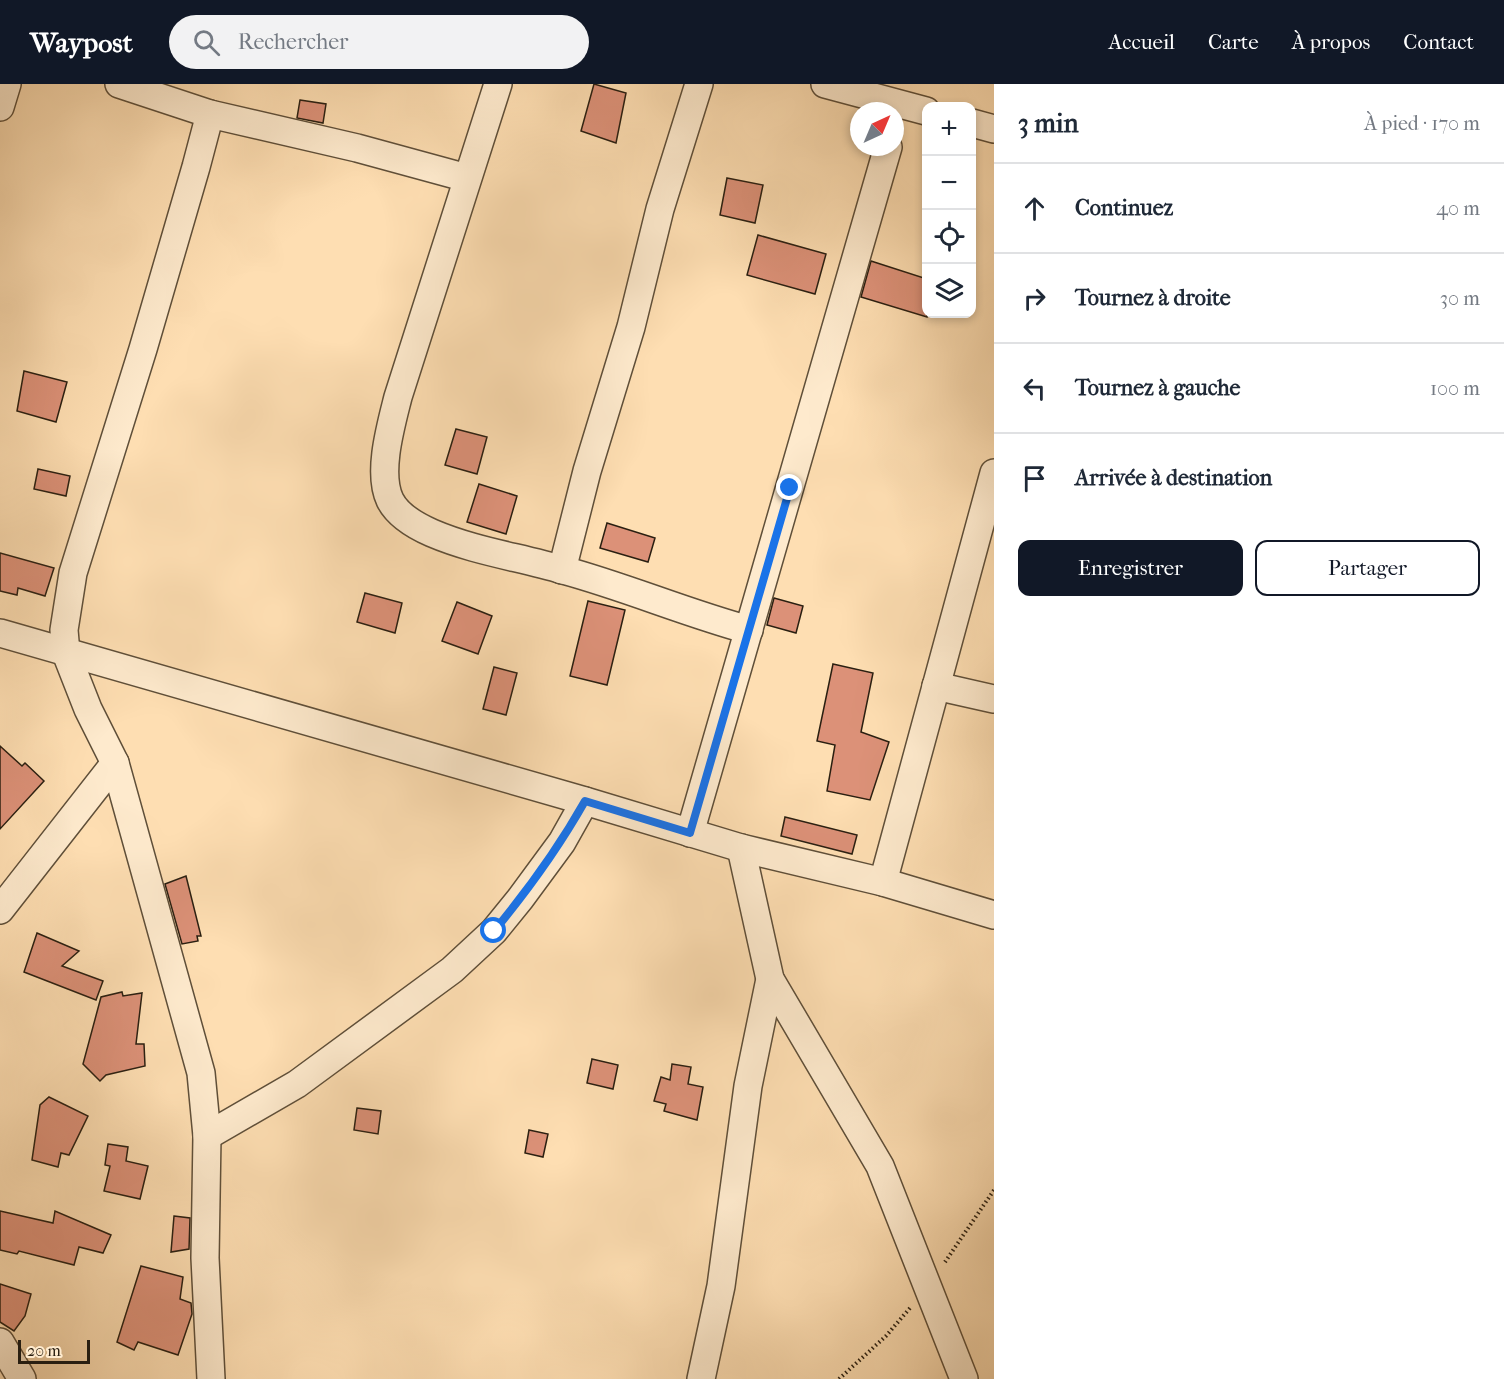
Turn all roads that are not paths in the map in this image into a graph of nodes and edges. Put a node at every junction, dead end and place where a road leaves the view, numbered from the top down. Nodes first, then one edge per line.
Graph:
1 (7, 84) edge
2 (119, 84) edge
3 (498, 84) edge
4 (699, 84) edge
5 (825, 84) edge
6 (855, 88) edge
7 (879, 102) edge
8 (0, 107) edge
9 (922, 111) edge
10 (904, 113) edge
11 (210, 114) junction
12 (976, 124) edge
13 (994, 129) edge
14 (885, 156) edge
15 (467, 178) junction
16 (994, 473) edge
17 (562, 570) junction
18 (749, 630) junction
19 (0, 633) edge
20 (66, 653) junction
21 (936, 686) junction
22 (994, 699) edge
23 (115, 763) junction
24 (585, 801) junction
25 (690, 833) junction
26 (741, 848) junction
27 (883, 882) junction
28 (0, 909) edge
29 (994, 915) edge
30 (770, 979) junction
31 (207, 1136) junction
32 (0, 1342) edge
33 (22, 1379) edge
34 (211, 1379) edge
35 (701, 1379) edge
36 (964, 1379) edge

1 - 8 street
2 - 11 street
3 - 15 street
4 - 17 street
5 - 6 street
6 - 7 street
9 - 10 street
11 - 15 street
11 - 20 street
12 - 13 street
14 - 18 street
15 - 17 street
16 - 21 street
17 - 18 street
18 - 25 street
19 - 20 street
20 - 23 street
20 - 24 street
21 - 22 street
21 - 27 street
23 - 28 street
23 - 31 street
24 - 25 street
24 - 31 street
25 - 26 street
26 - 27 street
26 - 30 street
27 - 29 street
30 - 35 street
30 - 36 street
31 - 34 street
32 - 33 street

